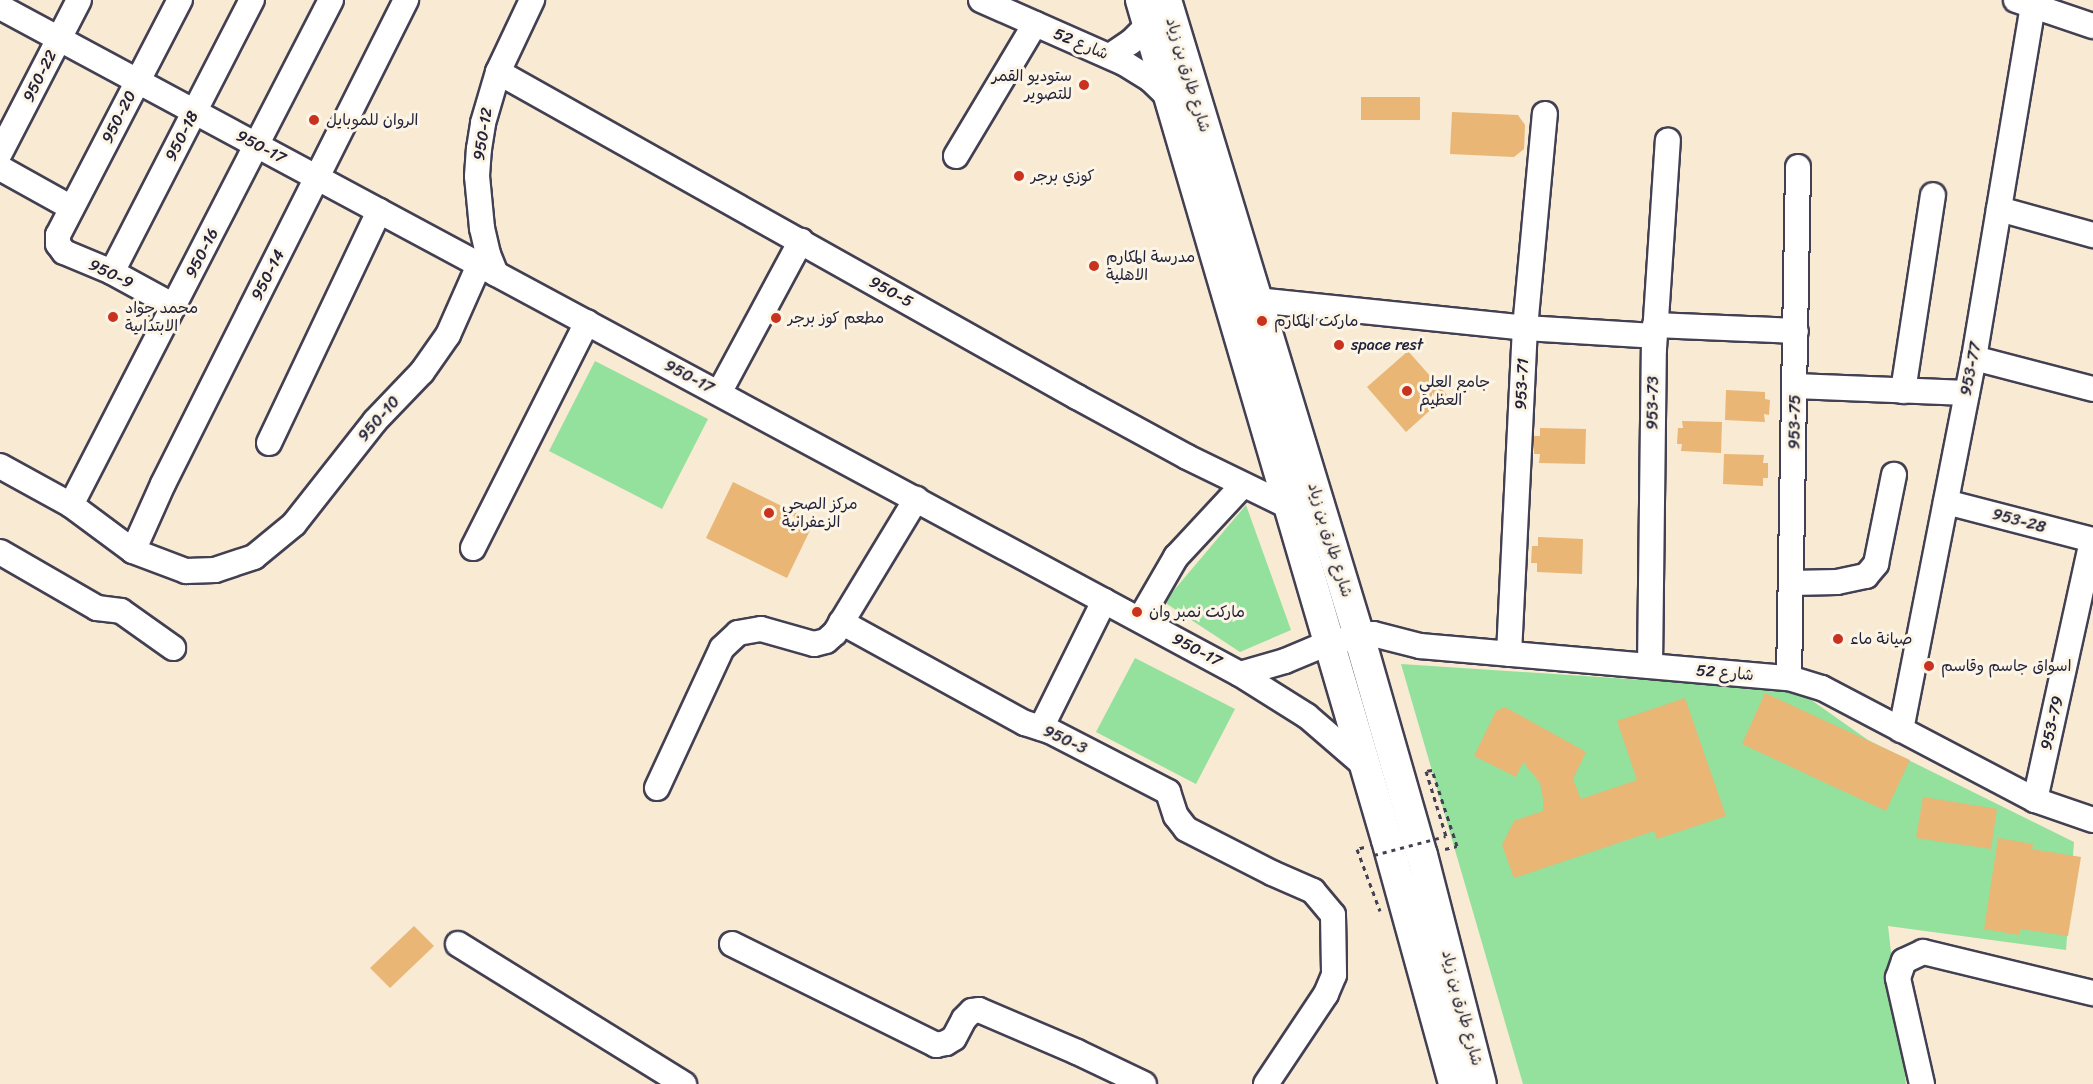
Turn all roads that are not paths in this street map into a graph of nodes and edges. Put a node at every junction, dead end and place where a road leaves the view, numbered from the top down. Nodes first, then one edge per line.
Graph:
1 (79, 0) edge
2 (180, 0) edge
3 (252, 0) edge
4 (331, 0) edge
5 (406, 0) edge
6 (532, 0) edge
7 (981, 0) edge
8 (1166, 0) edge
9 (2027, 2) edge
10 (0, 7) edge
11 (1145, 12) edge
12 (1035, 24) junction
13 (2093, 26) edge
14 (59, 39) junction
15 (1110, 56) junction
16 (498, 72) junction
17 (138, 81) junction
18 (1173, 100) junction
19 (195, 112) junction
20 (1545, 114) dead end
21 (1668, 140) dead end
22 (257, 145) junction
23 (0, 153) edge
24 (956, 156) dead end
25 (1798, 167) dead end
26 (0, 168) edge
27 (317, 177) junction
28 (1933, 195) dead end
29 (72, 208) junction
30 (1999, 208) junction
31 (379, 211) junction
32 (58, 235) joint
33 (2093, 235) edge
34 (801, 241) junction
35 (488, 269) junction
36 (112, 273) junction
37 (1256, 300) junction
38 (174, 306) junction
39 (587, 322) junction
40 (1525, 328) junction
41 (1655, 331) junction
42 (1796, 331) junction
43 (1974, 358) junction
44 (1795, 386) junction
45 (2093, 388) edge
46 (1904, 391) junction
47 (719, 393) junction
48 (1966, 393) junction
49 (269, 443) dead end
50 (0, 466) edge
51 (1894, 475) dead end
52 (1243, 485) junction
53 (916, 499) junction
54 (1946, 502) junction
55 (71, 505) junction
56 (1288, 506) junction
57 (2093, 540) edge
58 (473, 548) dead end
59 (133, 551) junction
60 (0, 552) edge
61 (1791, 583) junction
62 (1104, 600) junction
63 (1140, 620) junction
64 (841, 622) junction
65 (1359, 636) junction
66 (1328, 643) junction
67 (173, 648) dead end
68 (1509, 654) junction
69 (1650, 666) junction
70 (1240, 674) junction
71 (1789, 678) junction
72 (1041, 728) junction
73 (1901, 730) junction
74 (1366, 767) junction
75 (657, 788) dead end
76 (2035, 800) junction
77 (2093, 820) edge
78 (458, 944) dead end
79 (732, 944) dead end
80 (2093, 993) edge
81 (684, 1084) edge
82 (1144, 1084) edge
83 (1266, 1084) edge
84 (1454, 1084) edge
85 (1481, 1084) edge
86 (1922, 1084) edge

1 - 14 street, 950-22
2 - 17 street, 950-20
3 - 19 street, 950-18
4 - 22 street, 950-16
5 - 27 street, 950-14
6 - 16 street, 950-12
7 - 12 street, شارع 52
8 - 37 main road, شارع طارق بن زياد
9 - 13 street
9 - 30 street, 953-77
10 - 14 street, 950-17
11 - 15 street
11 - 18 main road, شارع طارق بن زياد
12 - 15 street, شارع 52
12 - 24 street
14 - 17 street, 950-17
14 - 23 street, 950-22
15 - 18 street, شارع 52
16 - 34 street, 950-5
16 - 35 street, 950-12
17 - 19 street, 950-17
17 - 29 street, 950-20
18 - 56 main road, شارع طارق بن زياد
19 - 22 street, 950-17
19 - 36 street, 950-18
20 - 40 street, 953-71
21 - 41 street, 953-73
22 - 27 street, 950-17
22 - 38 street, 950-16
25 - 42 street, 953-75
26 - 29 street
27 - 31 street, 950-17
27 - 59 street, 950-14
28 - 46 street
29 - 32 street, 950-20
30 - 33 street
30 - 43 street, 953-77
31 - 35 street, 950-17
31 - 49 street
32 - 36 street, 950-9
34 - 47 street
34 - 52 street, 950-5
35 - 39 street, 950-17
35 - 59 street, 950-10
36 - 38 street, 950-9
37 - 40 street
37 - 65 main road, شارع طارق بن زياد
38 - 55 street, 950-16
39 - 47 street, 950-17
39 - 58 street
40 - 41 street
40 - 68 street, 953-71
41 - 42 street
41 - 69 street, 953-73
42 - 44 street, 953-75
43 - 45 street
43 - 48 street, 953-77
44 - 46 street
44 - 61 street, 953-75
46 - 48 street
47 - 53 street, 950-17
48 - 54 street, 953-77
50 - 55 street
51 - 61 street
52 - 56 street, 950-5
52 - 63 street
53 - 62 street, 950-17
53 - 64 street
54 - 57 street, 953-28
54 - 73 street, 953-77
55 - 59 street
56 - 66 main road, شارع طارق بن زياد
57 - 76 street, 953-79
60 - 67 street
61 - 71 street, 953-75
62 - 63 street, 950-17
62 - 72 street
63 - 70 street, 950-17
64 - 72 street, 950-3
64 - 75 street
65 - 66 street, شارع 52
65 - 68 street, شارع 52
65 - 85 main road, شارع طارق بن زياد
66 - 70 street, شارع 52
66 - 74 main road, شارع طارق بن زياد
68 - 69 street, شارع 52
69 - 71 street, شارع 52
70 - 74 street, 950-17
71 - 73 street, شارع 52
72 - 83 street, 950-3
73 - 76 street, شارع 52
74 - 84 main road, شارع طارق بن زياد
76 - 77 street, شارع 52
78 - 81 street
79 - 82 street
80 - 86 street

